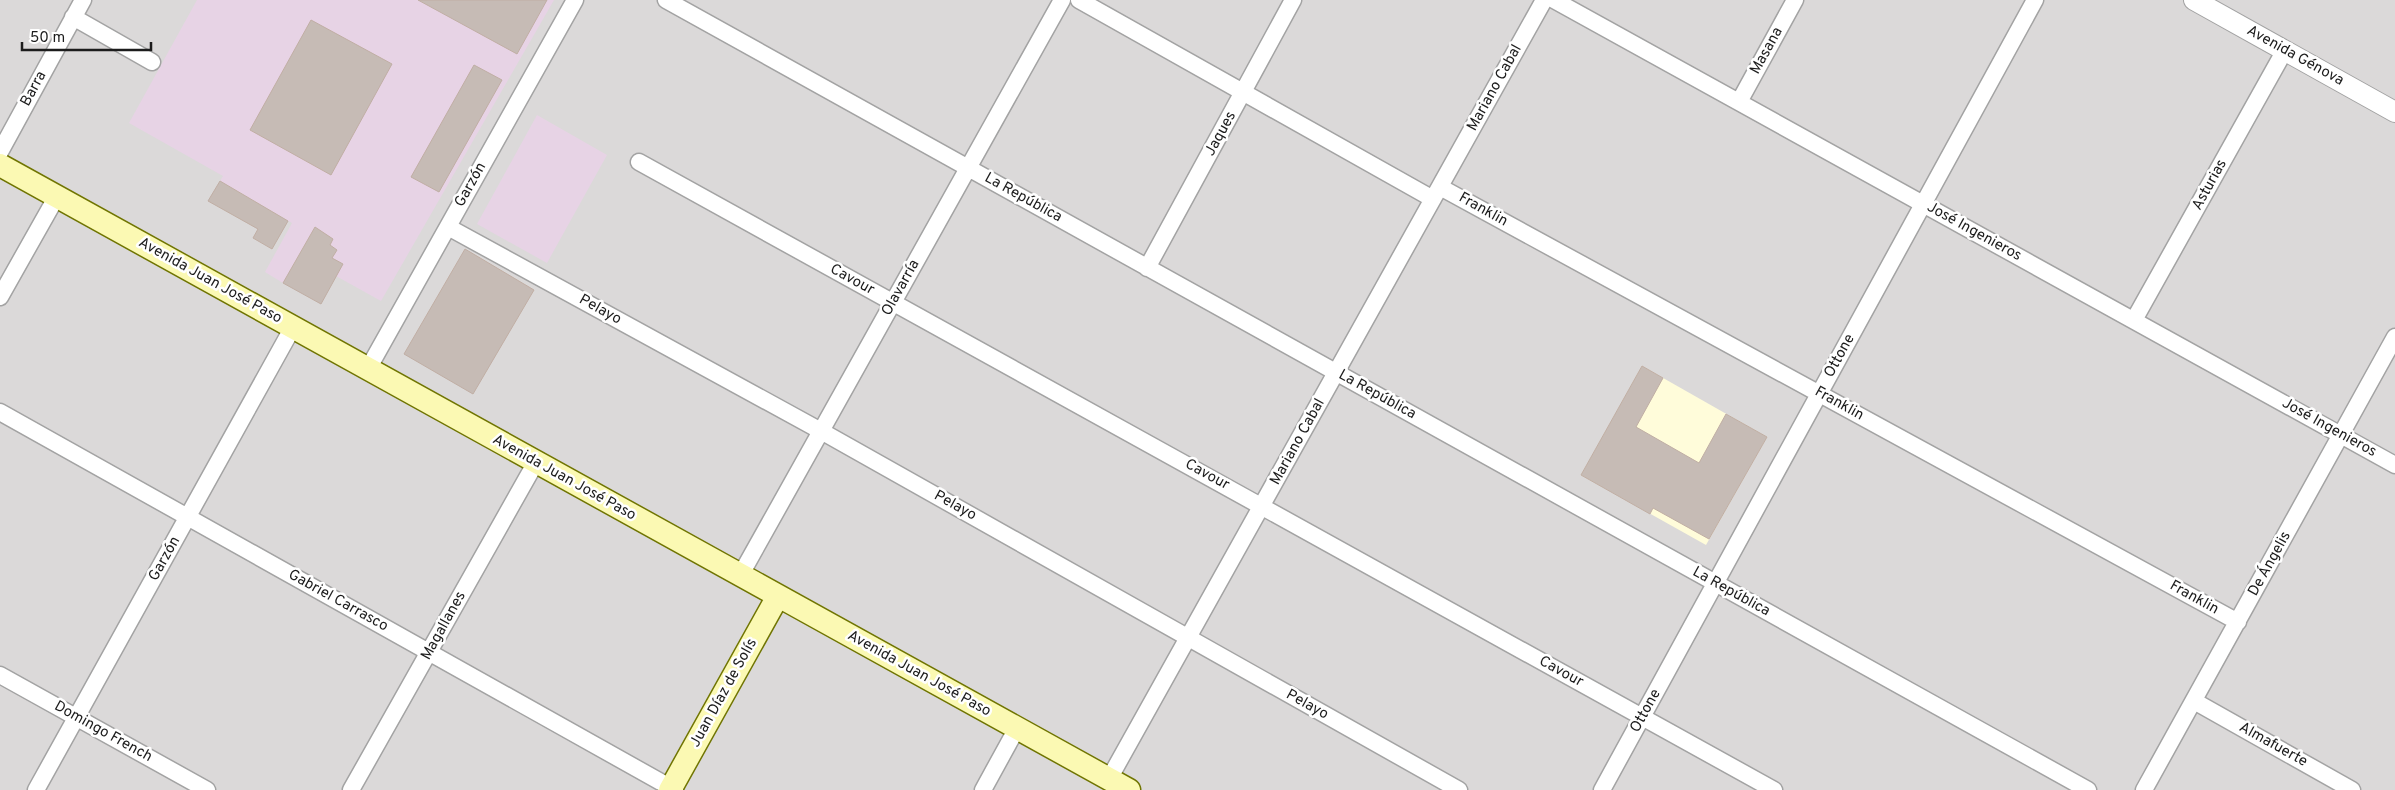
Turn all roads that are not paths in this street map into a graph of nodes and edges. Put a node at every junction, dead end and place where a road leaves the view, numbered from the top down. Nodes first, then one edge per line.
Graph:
1 (83, 0) edge
2 (574, 0) edge
3 (666, 0) edge
4 (1062, 0) edge
5 (1079, 0) edge
6 (1293, 0) edge
7 (1544, 0) edge
8 (1554, 0) edge
9 (1795, 0) edge
10 (2035, 0) edge
11 (2194, 0) edge
12 (73, 18) junction
13 (2285, 50) junction
14 (152, 62) dead end
15 (1244, 92) junction
16 (1738, 102) junction
17 (2395, 112) edge
18 (0, 152) edge
19 (639, 162) dead end
20 (0, 165) edge
21 (968, 168) junction
22 (1437, 193) junction
23 (57, 196) junction
24 (1923, 204) junction
25 (448, 227) junction
26 (1147, 268) junction
27 (0, 297) edge
28 (893, 303) junction
29 (2134, 320) junction
30 (293, 328) junction
31 (2395, 337) edge
32 (368, 369) junction
33 (1336, 373) junction
34 (1819, 393) junction
35 (0, 412) edge
36 (821, 431) junction
37 (2341, 435) junction
38 (536, 462) junction
39 (2395, 465) edge
40 (1262, 505) junction
41 (188, 517) junction
42 (740, 576) junction
43 (1716, 583) junction
44 (778, 596) junction
45 (2238, 622) junction
46 (1188, 638) junction
47 (429, 652) junction
48 (0, 675) edge
49 (2194, 701) junction
50 (77, 717) junction
51 (1642, 718) junction
52 (1017, 728) junction
53 (1110, 779) junction
54 (672, 789) edge
55 (36, 790) edge
56 (207, 790) edge
57 (351, 790) edge
58 (983, 790) edge
59 (1129, 790) edge
60 (1459, 790) edge
61 (1602, 790) edge
62 (1774, 790) edge
63 (2088, 790) edge
64 (2144, 790) edge
65 (2352, 790) edge

1 - 12 street, Barra
2 - 25 street, Garzón
3 - 21 street, La República
4 - 21 street, Olavarría
5 - 15 street, Franklin
6 - 15 street, Jaques
7 - 22 street, Mariano Cabal
8 - 16 street, José Ingenieros
9 - 16 street, Masana
10 - 24 street, Ottone
11 - 13 street, Avenida Génova
12 - 14 street
12 - 18 street, Barra
13 - 17 street, Avenida Génova
13 - 29 street, Asturias
15 - 22 street, Franklin
15 - 26 street, Jaques
16 - 24 street, José Ingenieros
19 - 28 street, Cavour
20 - 23 main road, Avenida Juan José Paso
21 - 26 street, La República
21 - 28 street, Olavarría
22 - 33 street, Mariano Cabal
22 - 34 street, Franklin
23 - 27 street
23 - 30 main road, Avenida Juan José Paso
24 - 29 street, José Ingenieros
24 - 34 street, Ottone
25 - 32 street, Garzón
25 - 36 street, Pelayo
26 - 33 street, La República
28 - 36 street, Olavarría
28 - 40 street, Cavour
29 - 37 street, José Ingenieros
30 - 32 main road, Avenida Juan José Paso
30 - 41 street, Garzón
31 - 37 street, De Ángelis
32 - 38 main road, Avenida Juan José Paso
33 - 40 street, Mariano Cabal
33 - 43 street, La República
34 - 43 street, Ottone
34 - 45 street, Franklin
35 - 41 street, Gabriel Carrasco
36 - 42 street, Olavarría
36 - 46 street, Pelayo
37 - 39 street, José Ingenieros
37 - 45 street, De Ángelis
38 - 42 main road, Avenida Juan José Paso
38 - 47 street, Magallanes
40 - 46 street, Mariano Cabal
40 - 51 street, Cavour
41 - 47 street, Gabriel Carrasco
41 - 50 street, Garzón
42 - 44 main road, Avenida Juan José Paso
43 - 51 street, Ottone
43 - 63 street, La República
44 - 52 main road, Avenida Juan José Paso
44 - 54 main road, Juan Díaz de Solís
45 - 49 street, De Ángelis
46 - 53 street, Mariano Cabal
46 - 60 street, Pelayo
47 - 54 street, Gabriel Carrasco
47 - 57 street, Magallanes
48 - 50 street, Domingo French
49 - 64 street, De Ángelis
49 - 65 street, Almafuerte
50 - 55 street, Garzón
50 - 56 street, Domingo French
51 - 61 street, Ottone
51 - 62 street, Cavour
52 - 53 main road, Avenida Juan José Paso
52 - 58 street
53 - 59 main road, Avenida Juan José Paso

